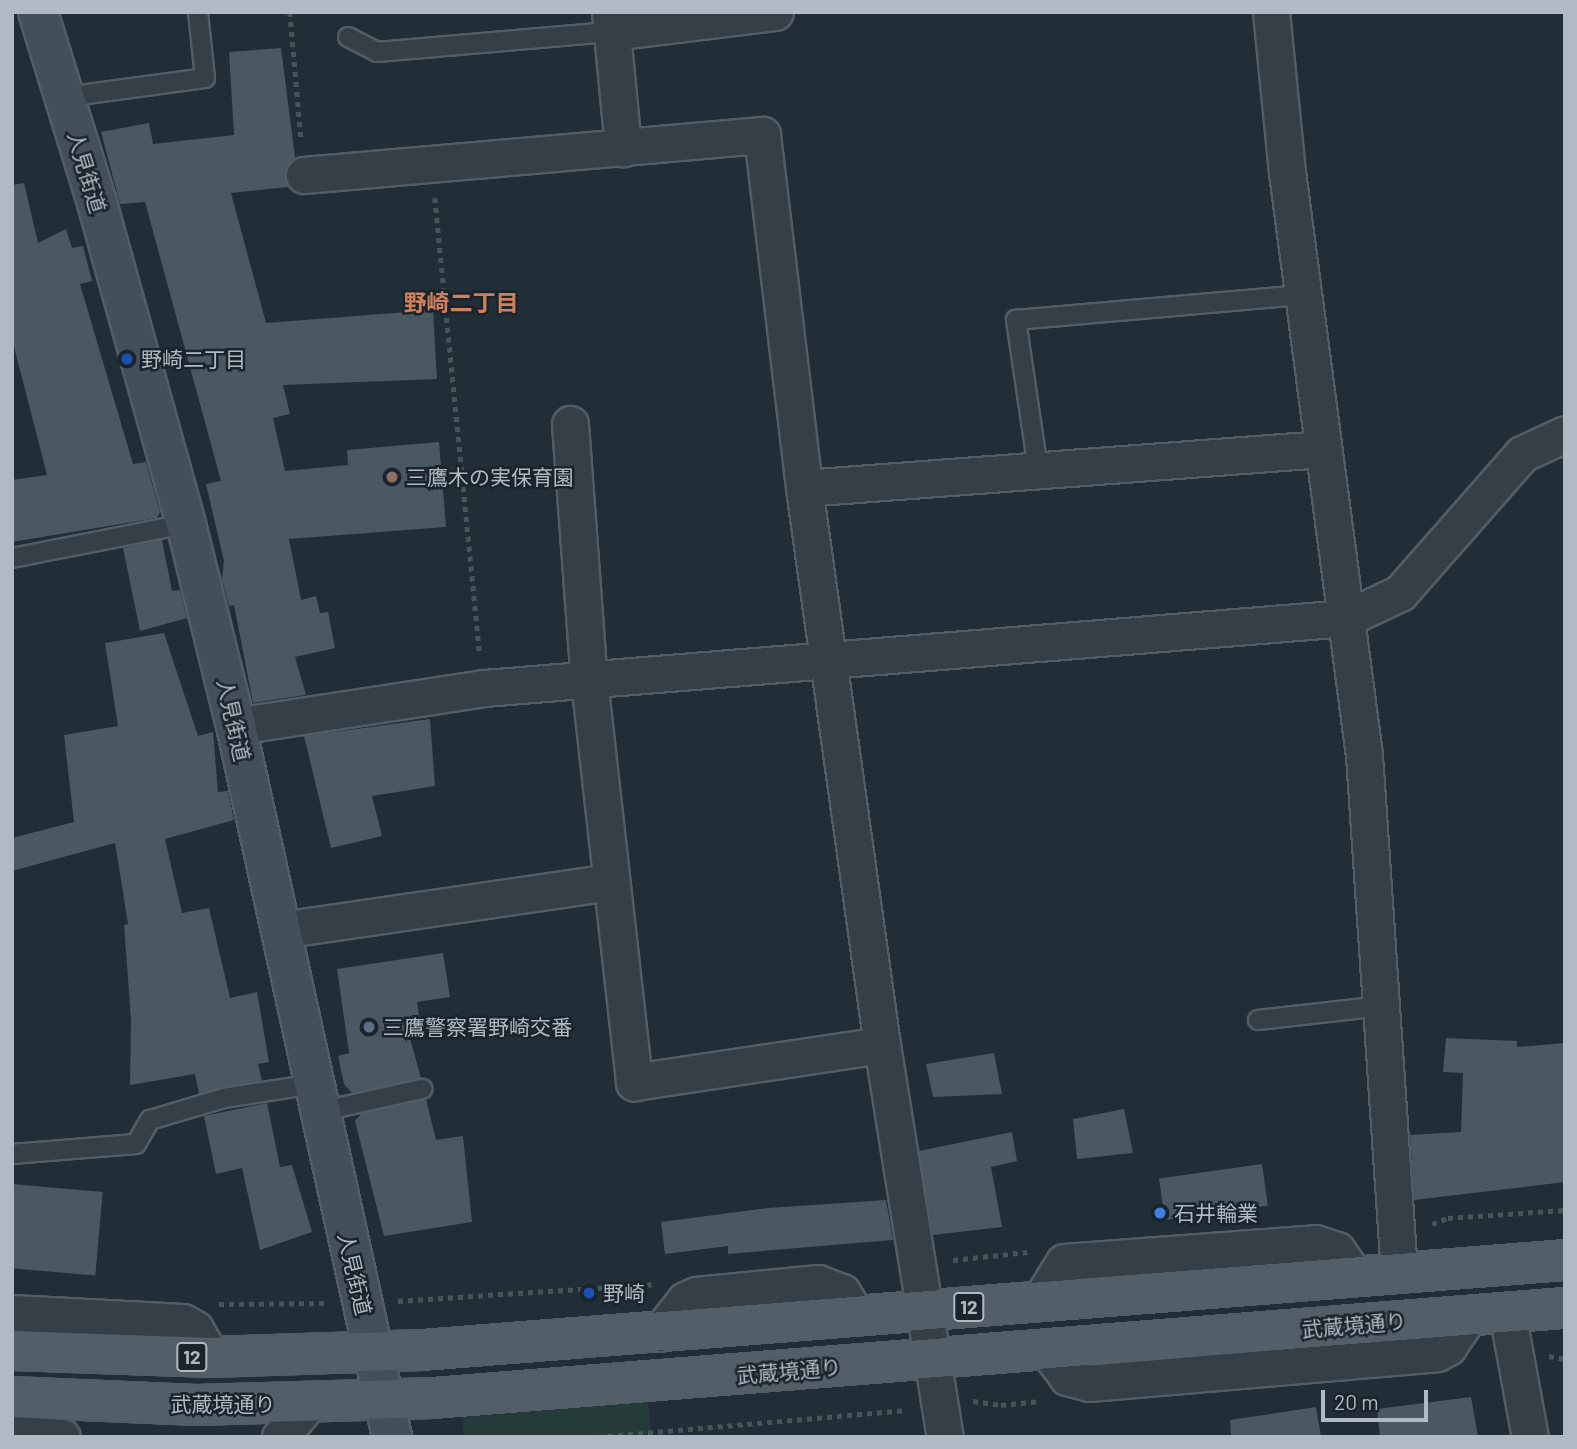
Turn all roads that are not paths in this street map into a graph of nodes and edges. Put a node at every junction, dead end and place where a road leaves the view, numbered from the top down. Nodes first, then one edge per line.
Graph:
1 (38, 12) edge
2 (198, 12) edge
3 (775, 12) edge
4 (1271, 12) edge
5 (611, 22) edge
6 (348, 37) dead end
7 (65, 97) junction
8 (623, 148) junction
9 (304, 175) road end
10 (1303, 295) junction
11 (570, 424) dead end
12 (1565, 434) edge
13 (1323, 449) junction
14 (1038, 469) junction
15 (804, 488) junction
16 (186, 524) junction
17 (12, 558) edge
18 (1347, 618) junction
19 (830, 660) junction
20 (589, 680) junction
21 (236, 726) junction
22 (609, 882) junction
23 (282, 930) junction
24 (1382, 1006) junction
25 (1258, 1020) dead end
26 (882, 1045) junction
27 (422, 1089) dead end
28 (316, 1098) junction
29 (12, 1154) edge
30 (1565, 1260) edge
31 (1399, 1273) junction
32 (1565, 1308) edge
33 (922, 1311) junction
34 (1507, 1312) junction
35 (12, 1313) edge
36 (12, 1350) edge
37 (373, 1352) junction
38 (211, 1357) junction
39 (932, 1358) junction
40 (12, 1397) edge
41 (382, 1401) junction
42 (309, 1404) junction
43 (12, 1434) edge
44 (62, 1437) edge
45 (280, 1437) edge
46 (392, 1437) edge
47 (945, 1437) edge
48 (1530, 1437) edge

1 - 7 main road, 人見街道
2 - 7 lane
3 - 5 street
4 - 10 street
5 - 6 lane
5 - 8 street
7 - 16 main road, 人見街道
8 - 9 street
8 - 15 street
10 - 13 street
10 - 14 lane
11 - 20 street
12 - 18 street
13 - 14 street
13 - 18 street
14 - 15 street
15 - 19 street
16 - 17 lane
16 - 21 main road, 人見街道
18 - 19 street
18 - 24 street
19 - 20 street
19 - 26 street
20 - 21 street
20 - 22 street
21 - 23 main road, 人見街道
22 - 23 street
22 - 26 street
23 - 28 main road, 人見街道
24 - 25 lane
24 - 31 street
26 - 33 street
27 - 28 lane
28 - 29 lane
28 - 37 main road, 人見街道
30 - 31 main road, 12
31 - 33 main road, 12
32 - 34 main road, 武蔵境通り
33 - 37 main road, 12
33 - 39 street
34 - 39 main road, 武蔵境通り
34 - 48 street
35 - 38 street
36 - 38 main road, 12
37 - 38 main road, 12
37 - 41 main road, 人見街道
39 - 41 main road, 武蔵境通り
39 - 47 street
40 - 42 main road, 武蔵境通り
41 - 42 main road, 武蔵境通り
41 - 46 main road, 人見街道
42 - 45 street
43 - 44 street

